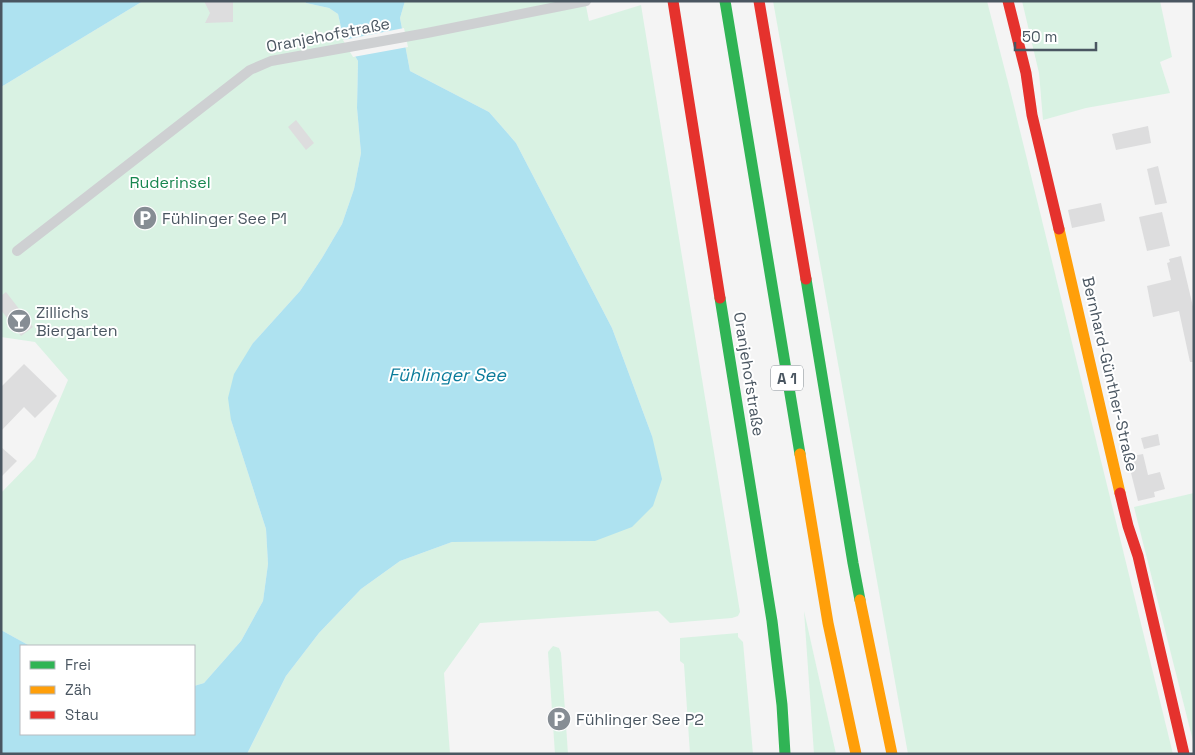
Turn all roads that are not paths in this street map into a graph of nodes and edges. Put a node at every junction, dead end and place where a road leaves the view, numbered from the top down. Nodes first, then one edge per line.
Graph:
1 (586, 1) edge
2 (673, 1) edge
3 (725, 1) edge
4 (760, 1) edge
5 (1008, 1) edge
6 (17, 251) dead end
7 (785, 754) edge
8 (856, 754) edge
9 (892, 754) edge
10 (1184, 754) edge

1 - 6 street, Oranjehofstraße
2 - 7 main road, Oranjehofstraße
3 - 8 main road, A 1
4 - 9 main road, A 1
5 - 10 main road, Bernhard-Günther-Straße

